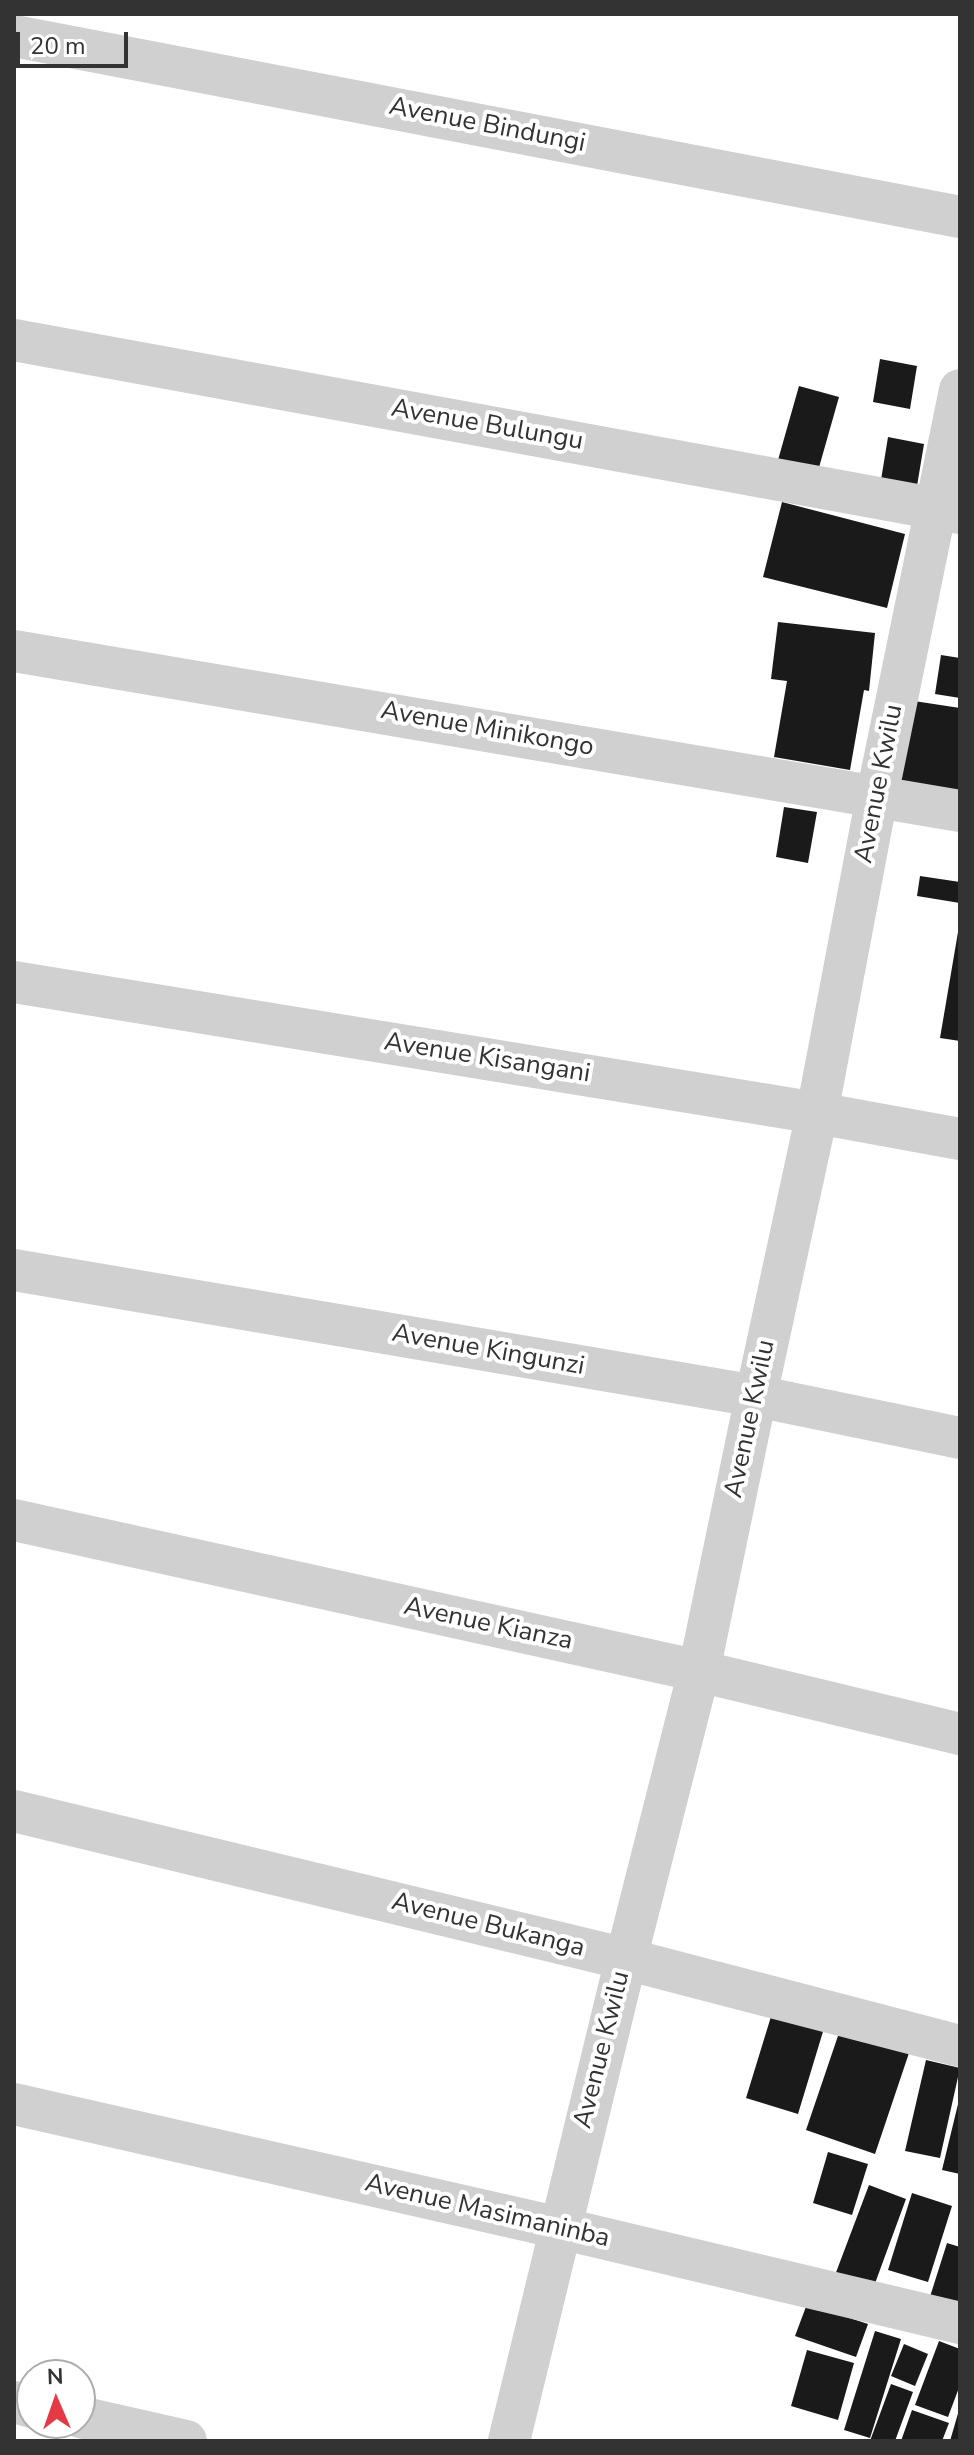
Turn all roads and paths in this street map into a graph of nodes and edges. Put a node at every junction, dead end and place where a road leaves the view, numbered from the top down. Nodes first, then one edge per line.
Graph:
1 (14, 36) edge
2 (960, 217) edge
3 (14, 340) edge
4 (960, 390) edge
5 (948, 510) edge
6 (14, 651) edge
7 (877, 796) junction
8 (960, 811) edge
9 (14, 982) edge
10 (817, 1113) junction
11 (960, 1139) edge
12 (14, 1270) edge
13 (756, 1396) junction
14 (960, 1438) edge
15 (14, 1520) edge
16 (699, 1671) junction
17 (960, 1734) edge
18 (14, 1811) edge
19 (626, 1959) junction
20 (960, 2046) edge
21 (14, 2104) edge
22 (560, 2228) junction
23 (960, 2323) edge
24 (96, 2421) edge
25 (186, 2441) edge
26 (509, 2441) edge

1 - 2 street, Avenue Bindungi
3 - 5 street, Avenue Bulungu
4 - 5 street, Avenue Kwilu
5 - 7 street, Avenue Kwilu
6 - 7 street, Avenue Minikongo
7 - 8 street, Avenue Minikongo
7 - 10 street, Avenue Kwilu
9 - 10 street, Avenue Kisangani
10 - 11 street, Avenue Kisangani
10 - 13 street, Avenue Kwilu
12 - 13 street, Avenue Kingunzi
13 - 14 street, Avenue Kingunzi
13 - 16 street, Avenue Kwilu
15 - 16 street, Avenue Kianza
16 - 17 street, Avenue Kianza
16 - 19 street, Avenue Kwilu
18 - 19 street, Avenue Bukanga
19 - 20 street, Avenue Bukanga
19 - 22 street, Avenue Kwilu
21 - 22 street, Avenue Masimaninba
22 - 23 street, Avenue Masimaninba
22 - 26 street, Avenue Kwilu
24 - 25 street

